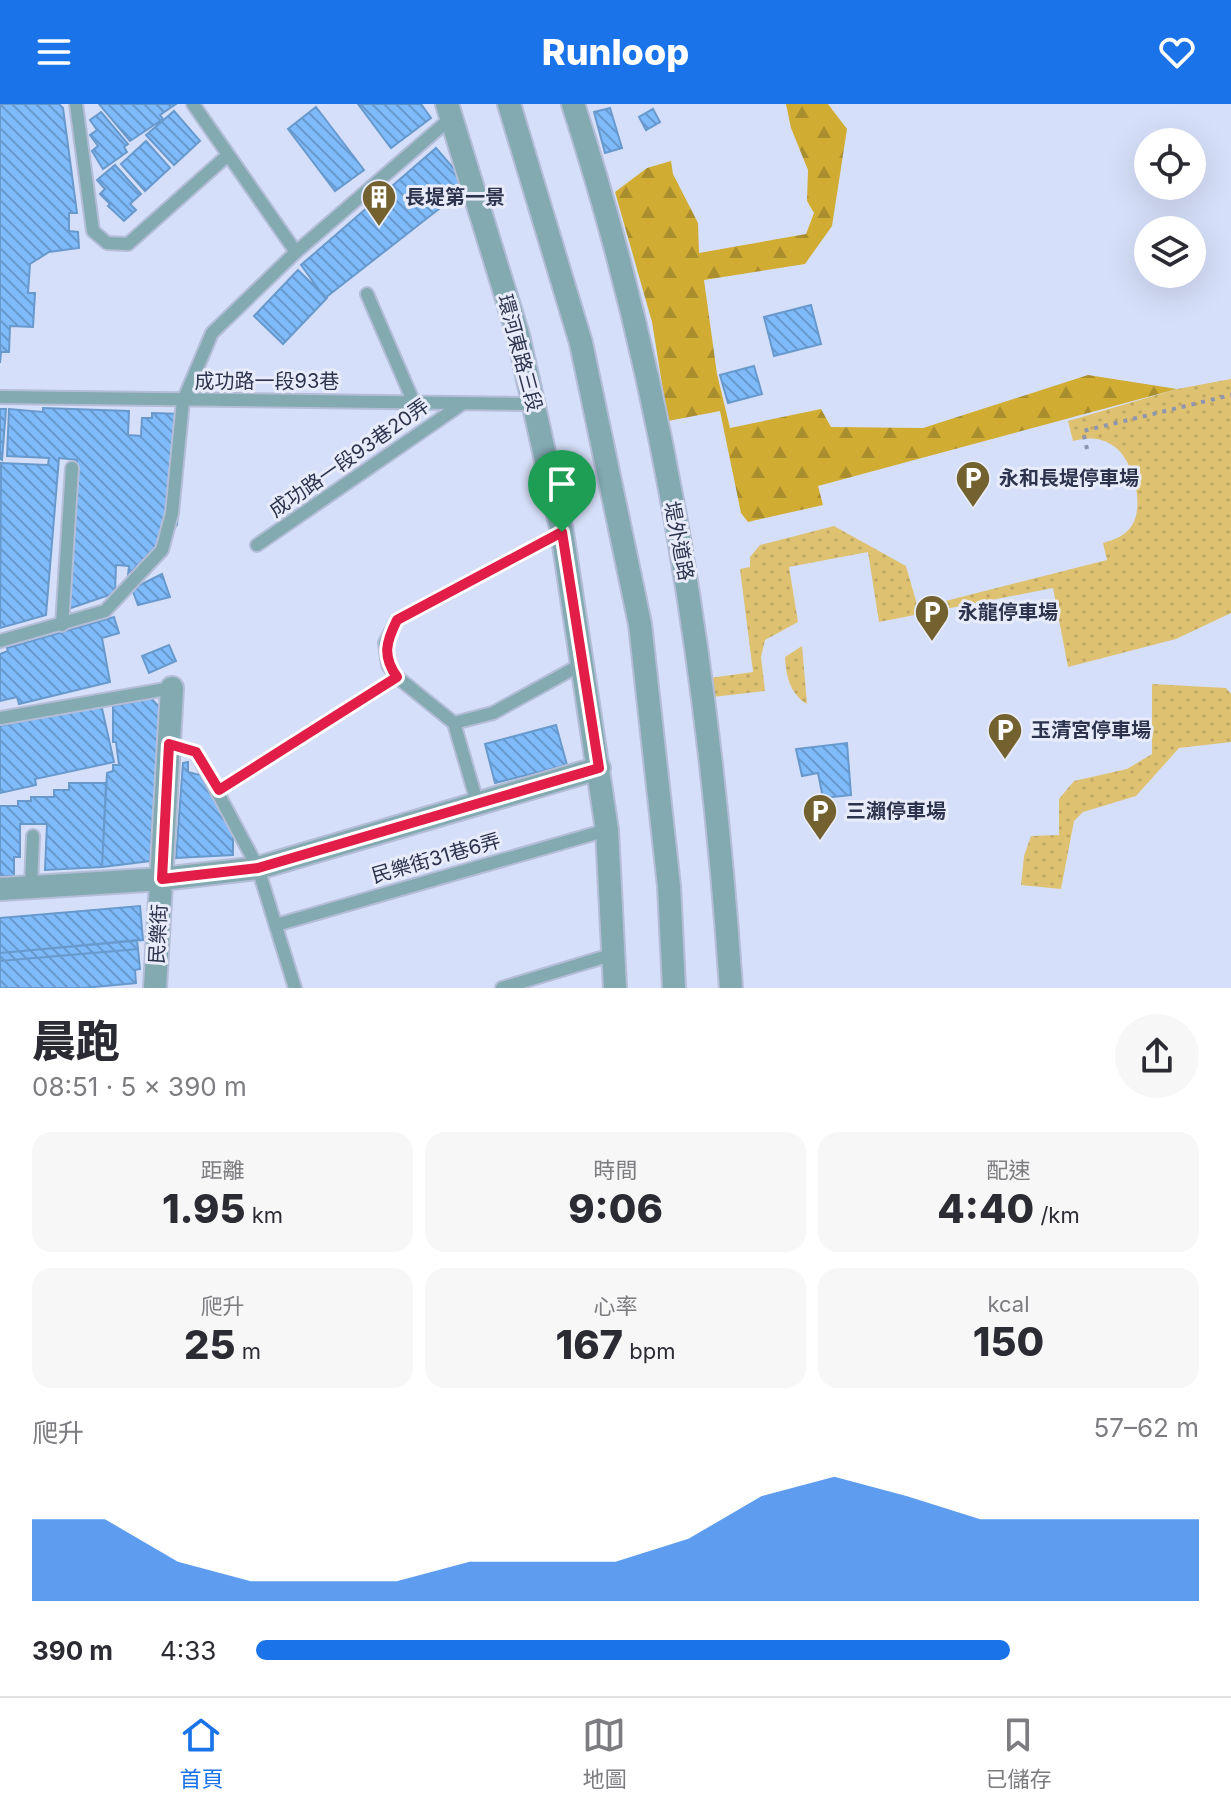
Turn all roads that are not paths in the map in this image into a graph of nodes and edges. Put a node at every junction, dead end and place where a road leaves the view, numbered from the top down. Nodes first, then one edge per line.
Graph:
1 (76, 104) edge
2 (193, 104) edge
3 (509, 104) edge
4 (573, 104) edge
5 (449, 111) edge
6 (228, 155) junction
7 (296, 252) junction
8 (367, 294) dead end
9 (0, 397) edge
10 (183, 401) junction
11 (414, 403) junction
12 (463, 403) junction
13 (534, 404) junction
14 (72, 468) dead end
15 (562, 532) junction
16 (257, 545) dead end
17 (62, 625) junction
18 (0, 641) edge
19 (582, 664) junction
20 (397, 677) junction
21 (172, 688) joint
22 (0, 718) edge
23 (454, 723) junction
24 (169, 744) junction
25 (599, 768) junction
26 (219, 790) junction
27 (477, 802) junction
28 (607, 830) junction
29 (33, 836) dead end
30 (258, 868) junction
31 (162, 879) junction
32 (31, 887) junction
33 (0, 889) edge
34 (276, 925) junction
35 (614, 954) junction
36 (155, 988) edge
37 (295, 988) edge
38 (502, 988) edge
39 (615, 988) edge
40 (674, 988) edge
41 (731, 988) edge

1 - 6 lane
2 - 6 lane
3 - 40 street
4 - 41 street, 堤外道路
5 - 7 lane
5 - 13 street, 環河東路三段
6 - 7 lane
7 - 10 lane
8 - 11 lane
9 - 10 lane, 成功路一段93巷
10 - 11 lane, 成功路一段93巷
10 - 17 lane
11 - 12 lane, 成功路一段93巷
12 - 13 lane, 成功路一段93巷
12 - 16 lane, 成功路一段93巷20弄
13 - 15 street, 環河東路三段
14 - 17 lane
15 - 19 street, 環河東路三段
15 - 20 lane
17 - 18 lane
19 - 23 lane
19 - 25 street, 環河東路三段
20 - 23 lane
20 - 26 lane
21 - 22 lane
21 - 24 street, 民樂街
23 - 27 lane
24 - 26 lane
24 - 31 street, 民樂街
25 - 27 street
25 - 28 street, 環河東路三段
26 - 30 lane
27 - 30 street
28 - 34 lane, 民樂街31巷6弄
28 - 35 street, 環河東路三段
29 - 32 lane
30 - 31 street
30 - 34 lane
31 - 32 street
31 - 36 street, 民樂街
32 - 33 street
34 - 37 lane
35 - 38 lane
35 - 39 street, 環河東路三段

